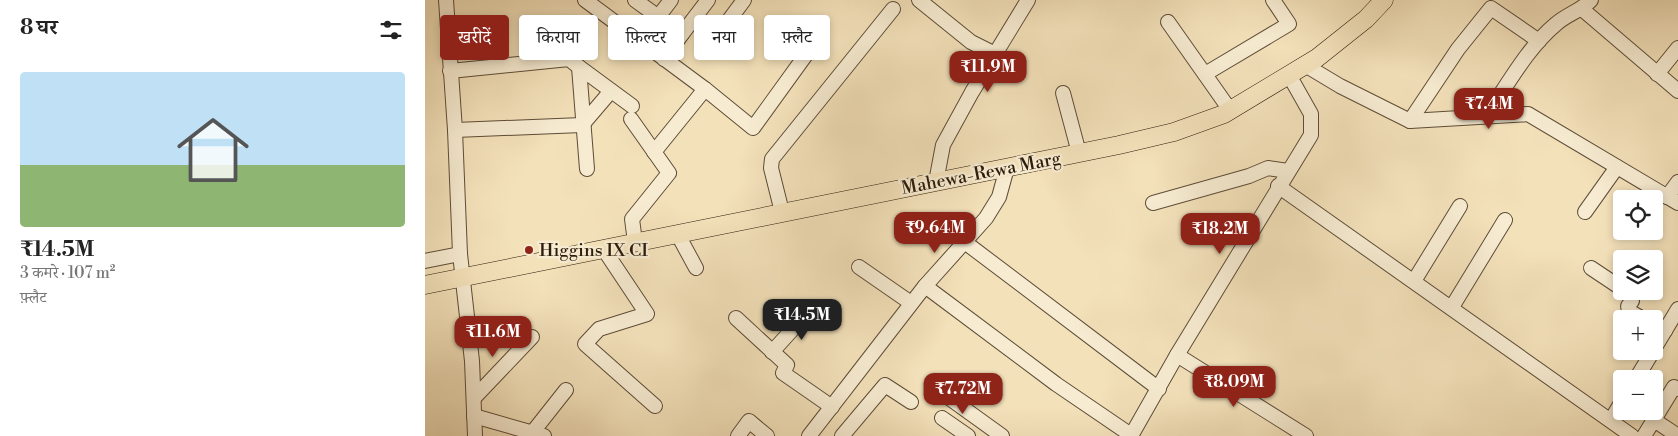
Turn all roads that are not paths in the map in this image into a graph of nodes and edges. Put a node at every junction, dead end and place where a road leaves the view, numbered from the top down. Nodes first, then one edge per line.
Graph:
1 (446, 0) edge
2 (585, 0) edge
3 (635, 0) edge
4 (671, 0) edge
5 (708, 0) edge
6 (744, 0) edge
7 (919, 0) edge
8 (1028, 0) edge
9 (1273, 0) edge
10 (1384, 0) edge
11 (1587, 5) edge
12 (893, 9) dead end
13 (655, 15) edge
14 (660, 15) edge
15 (733, 15) edge
16 (608, 17) edge
17 (1168, 22) dead end
18 (684, 31) edge
19 (1539, 41) junction
20 (1678, 48) edge
21 (995, 54) junction
22 (665, 60) edge
23 (802, 60) edge
24 (1305, 65) junction
25 (579, 67) junction
26 (450, 71) junction
27 (1205, 74) junction
28 (1657, 74) junction
29 (1289, 75) junction
30 (705, 89) junction
31 (1678, 90) edge
32 (611, 91) junction
33 (1063, 93) dead end
34 (1231, 110) junction
35 (1485, 116) junction
36 (1410, 121) junction
37 (582, 125) junction
38 (455, 130) junction
39 (654, 152) junction
40 (1079, 153) junction
41 (1617, 167) junction
42 (1007, 168) junction
43 (587, 169) dead end
44 (1288, 171) junction
45 (935, 182) junction
46 (1678, 182) edge
47 (1278, 186) junction
48 (1672, 200) edge
49 (1153, 203) dead end
50 (1460, 206) dead end
51 (782, 212) junction
52 (1585, 212) dead end
53 (1505, 220) dead end
54 (677, 233) junction
55 (635, 242) junction
56 (966, 243) junction
57 (603, 248) junction
58 (460, 254) junction
59 (425, 261) edge
60 (859, 267) dead end
61 (696, 268) dead end
62 (1591, 268) dead end
63 (462, 277) junction
64 (1414, 281) junction
65 (1613, 283) edge
66 (425, 285) edge
67 (925, 286) junction
68 (911, 303) junction
69 (1452, 307) junction
70 (1678, 309) edge
71 (809, 310) dead end
72 (736, 318) dead end
73 (1663, 324) edge
74 (532, 337) dead end
75 (773, 352) junction
76 (1177, 355) junction
77 (1677, 385) edge
78 (934, 387) dead end
79 (1159, 389) junction
80 (566, 390) dead end
81 (474, 398) junction
82 (911, 402) dead end
83 (655, 406) dead end
84 (1663, 406) edge
85 (831, 407) junction
86 (474, 416) junction
87 (1613, 417) edge
88 (942, 418) dead end
89 (1611, 420) junction
90 (1654, 420) joint
91 (538, 434) edge
92 (475, 436) edge
93 (738, 436) edge
94 (767, 436) edge
95 (809, 436) edge
96 (842, 436) edge
97 (968, 436) edge
98 (1001, 436) edge
99 (1131, 436) edge
100 (1306, 436) edge
101 (1632, 436) edge
102 (1644, 436) edge
103 (1678, 436) edge

1 - 26 street
2 - 16 street
3 - 13 street
4 - 14 street
5 - 18 street
6 - 15 street
7 - 21 street
8 - 21 street
9 - 27 street
10 - 24 main road, Mahewa-Rewa Marg
11 - 19 street
11 - 28 street
12 - 51 street
17 - 27 street
19 - 35 street
19 - 36 street
20 - 28 street
21 - 45 street
22 - 30 street
23 - 30 street
24 - 29 main road, Mahewa-Rewa Marg
24 - 36 street
25 - 26 street
25 - 32 street
25 - 37 street
26 - 38 street
27 - 34 street
28 - 31 street
29 - 34 main road, Mahewa-Rewa Marg
29 - 44 street
30 - 39 street
32 - 37 street
32 - 39 street
33 - 40 street
34 - 40 main road, Mahewa-Rewa Marg
35 - 36 street
35 - 41 street
37 - 38 street
37 - 43 street
38 - 58 street
39 - 55 street
40 - 42 main road, Mahewa-Rewa Marg
41 - 48 street
41 - 52 street
42 - 45 main road, Mahewa-Rewa Marg
42 - 56 street
44 - 47 street
44 - 49 street
45 - 51 main road, Mahewa-Rewa Marg
46 - 48 street
47 - 64 street
47 - 76 street
50 - 64 street
51 - 54 main road, Mahewa-Rewa Marg
53 - 69 street
54 - 55 main road, Mahewa-Rewa Marg
54 - 61 street
55 - 57 main road, Mahewa-Rewa Marg
56 - 67 street
56 - 79 street
57 - 63 main road, Mahewa-Rewa Marg
57 - 83 street
58 - 59 street
58 - 63 street
60 - 68 street
62 - 65 street
63 - 66 main road, Mahewa-Rewa Marg
63 - 81 street
64 - 69 street
67 - 68 street
67 - 99 street
68 - 85 street
69 - 89 street
70 - 73 street
71 - 75 street
72 - 75 street
74 - 81 street
75 - 85 street
76 - 79 street
76 - 100 street
77 - 84 street
78 - 98 street
79 - 99 street
80 - 91 street
81 - 86 street
82 - 96 street
85 - 95 street
86 - 91 street
86 - 92 street
87 - 89 street
88 - 97 street
89 - 101 street
90 - 102 street
90 - 103 street
93 - 94 street

